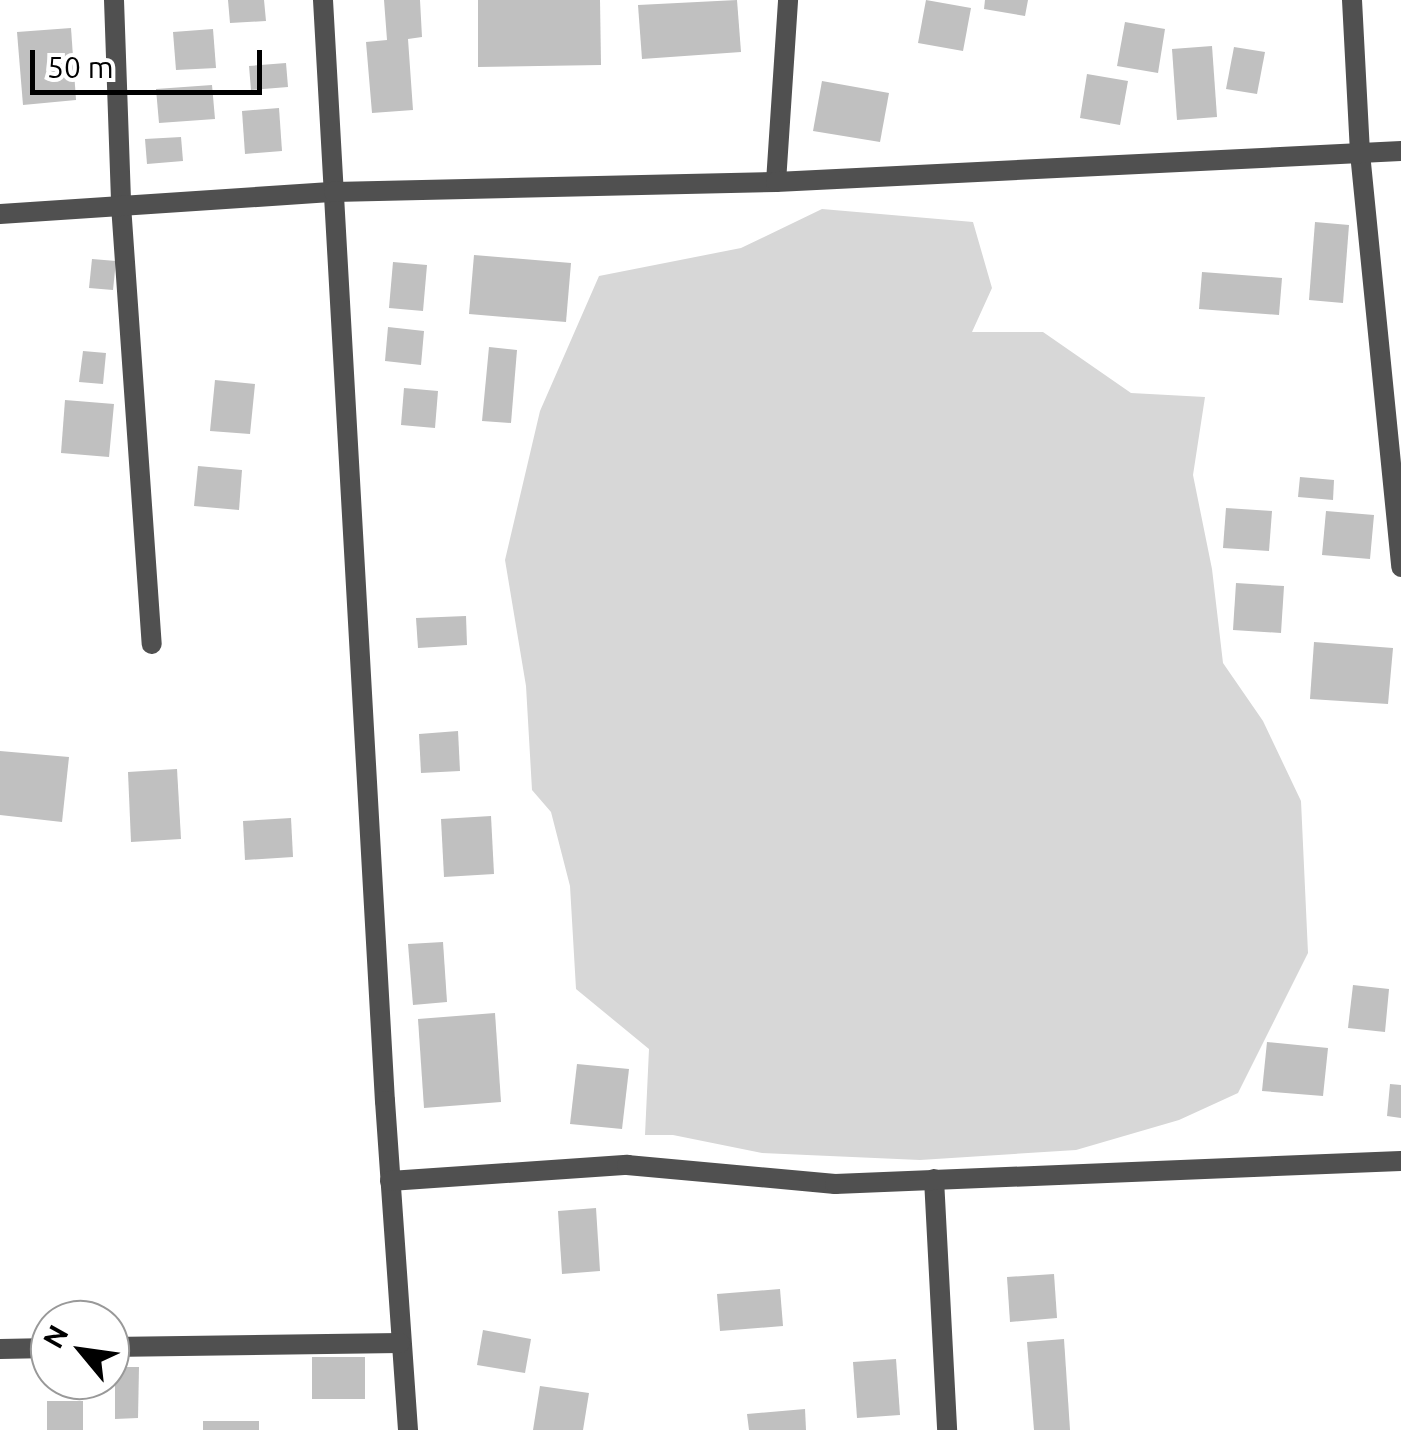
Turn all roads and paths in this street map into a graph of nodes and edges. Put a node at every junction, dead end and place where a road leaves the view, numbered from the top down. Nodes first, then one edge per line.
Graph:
1 (114, 0) edge
2 (323, 0) edge
3 (788, 0) edge
4 (1352, 0) edge
5 (1401, 150) edge
6 (1360, 153) junction
7 (776, 182) junction
8 (334, 192) junction
9 (121, 205) junction
10 (0, 214) edge
11 (1401, 568) edge
12 (152, 644) dead end
13 (1401, 1161) edge
14 (934, 1179) junction
15 (390, 1181) junction
16 (400, 1343) junction
17 (130, 1347) edge
18 (30, 1348) edge
19 (0, 1349) edge
20 (408, 1430) edge
21 (947, 1430) edge

1 - 9 street
2 - 8 street
3 - 7 street
4 - 6 street
5 - 6 street
6 - 7 street
6 - 11 street
7 - 8 street
8 - 9 street
8 - 15 street
9 - 10 street
9 - 12 street
13 - 14 street
14 - 15 street
14 - 21 street
15 - 16 street
16 - 17 street
16 - 20 street
18 - 19 street

